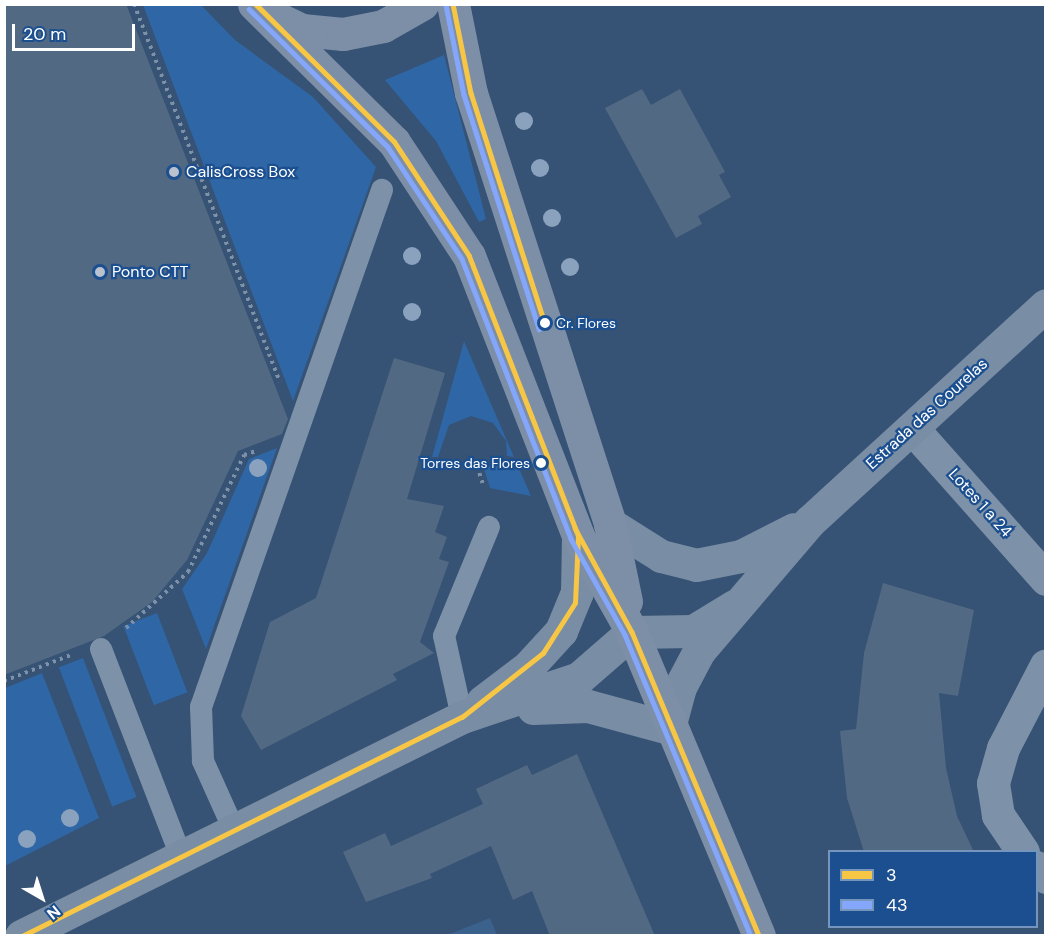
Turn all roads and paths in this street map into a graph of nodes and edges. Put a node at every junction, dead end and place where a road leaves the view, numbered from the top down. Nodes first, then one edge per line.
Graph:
1 (134, 4) edge
2 (422, 4) edge
3 (453, 4) edge
4 (260, 9) edge
5 (382, 190) dead end
6 (1046, 305) edge
7 (283, 391) dead end
8 (912, 428) junction
9 (263, 448) dead end
10 (477, 466) dead end
11 (484, 487) dead end
12 (809, 522) junction
13 (610, 524) junction
14 (489, 527) dead end
15 (578, 536) junction
16 (1046, 579) edge
17 (735, 606) junction
18 (123, 631) dead end
19 (632, 632) junction
20 (92, 650) joint
21 (1046, 665) edge
22 (4, 681) edge
23 (462, 717) junction
24 (669, 728) junction
25 (234, 830) junction
26 (1022, 850) edge
27 (181, 856) junction
28 (21, 936) edge
29 (759, 936) edge

1 - 7 path
2 - 4 main road
3 - 13 main road
4 - 15 main road
5 - 25 lane
6 - 8 street, Estrada das Courelas
8 - 12 street, Estrada das Courelas
8 - 16 street, Lotes 1 a 24
9 - 18 path
10 - 11 path
12 - 13 street
12 - 17 street
13 - 19 main road
14 - 23 lane
15 - 19 main road
15 - 23 street
17 - 19 street
17 - 24 street
19 - 23 street
19 - 24 main road
20 - 22 path
20 - 27 lane
21 - 26 street
23 - 24 street
23 - 25 street
24 - 29 main road
25 - 27 street
27 - 28 street

